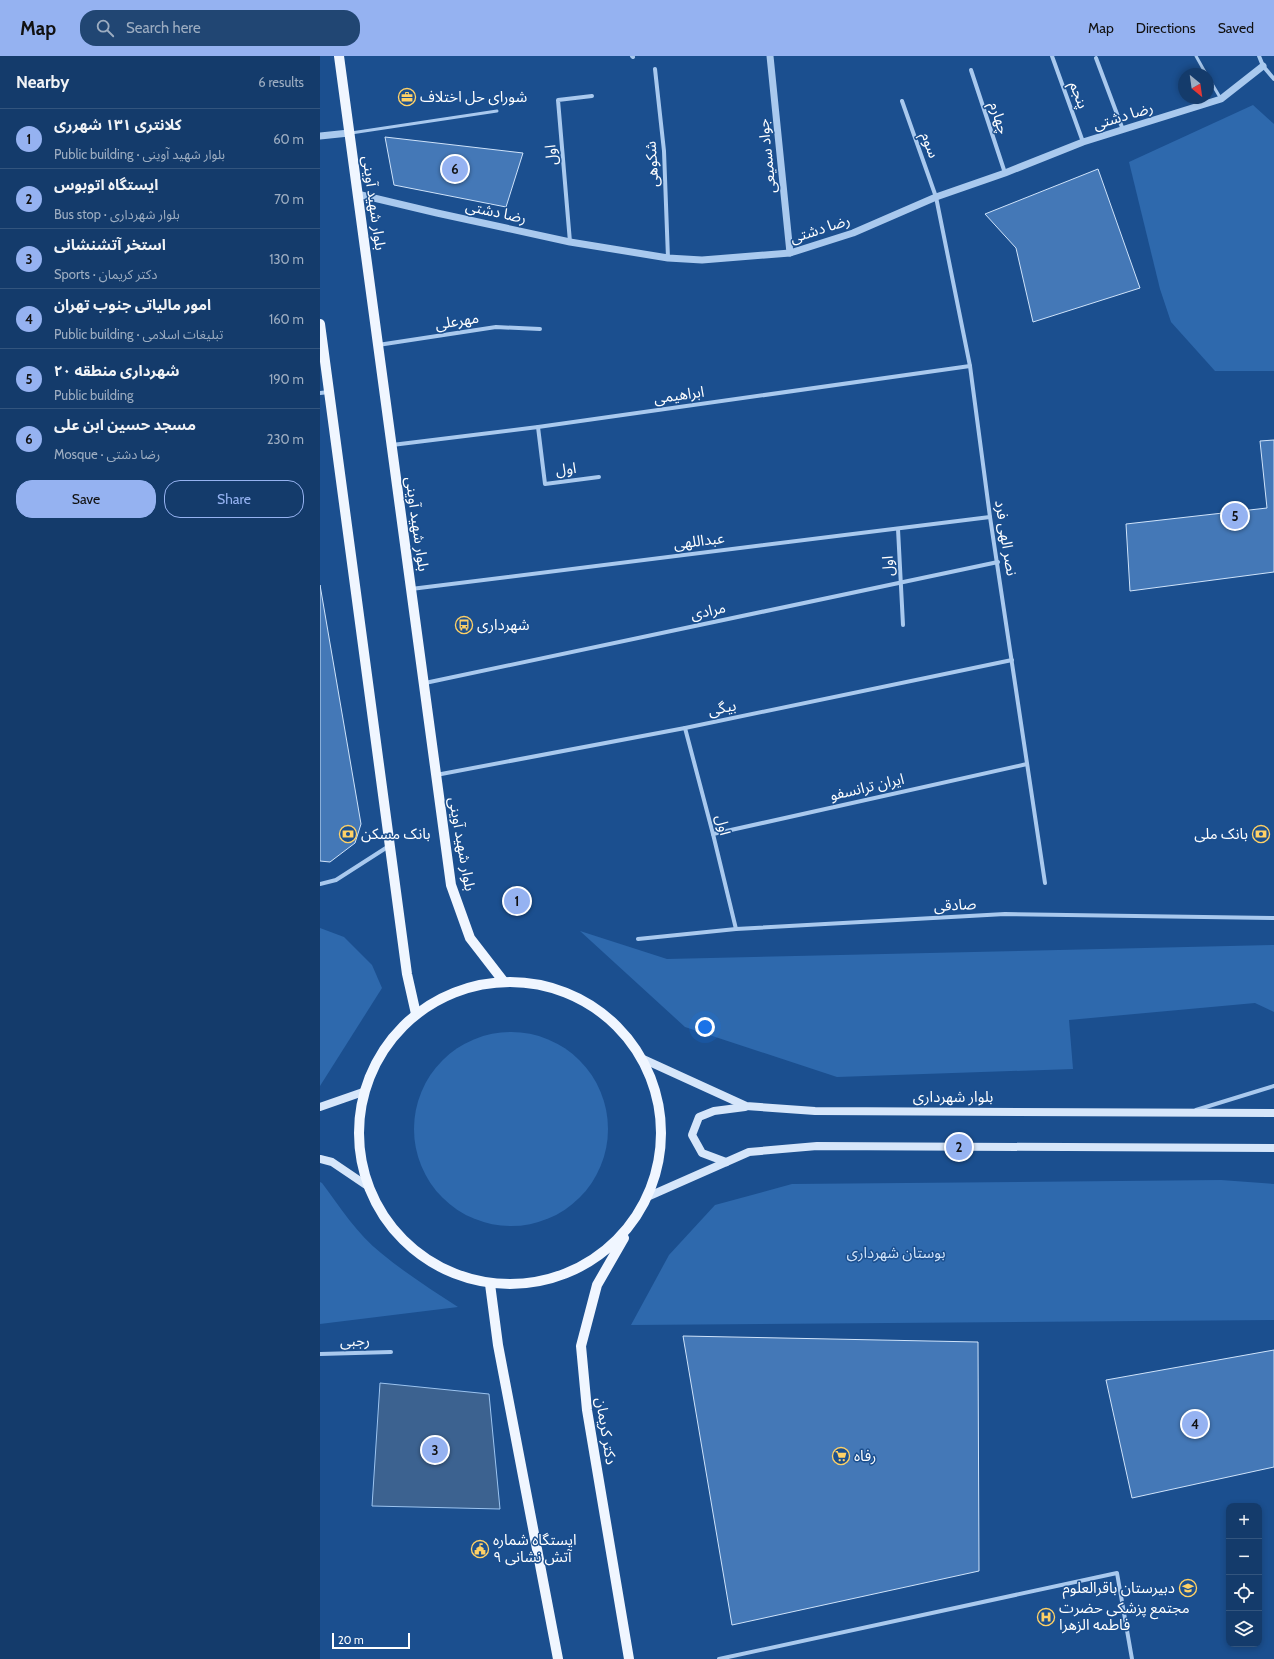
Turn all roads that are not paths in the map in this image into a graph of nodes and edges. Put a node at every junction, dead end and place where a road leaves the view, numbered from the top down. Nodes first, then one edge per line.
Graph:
1 (339, 56) edge
2 (770, 56) edge
3 (1052, 56) edge
4 (1196, 56) edge
5 (1259, 56) edge
6 (1096, 58) dead end
7 (1263, 66) junction
8 (1203, 68) edge
9 (655, 69) dead end
10 (971, 70) dead end
11 (1274, 78) edge
12 (1214, 87) edge
13 (592, 96) dead end
14 (1221, 99) junction
15 (902, 101) dead end
16 (497, 111) dead end
17 (1123, 130) junction
18 (349, 133) junction
19 (320, 136) edge
20 (1083, 142) junction
21 (1005, 173) junction
22 (357, 194) junction
23 (936, 197) junction
24 (570, 242) junction
25 (790, 253) junction
26 (668, 258) junction
27 (320, 324) edge
28 (540, 329) dead end
29 (378, 345) junction
30 (970, 366) junction
31 (324, 392) edge
32 (538, 427) junction
33 (391, 445) junction
34 (599, 477) dead end
35 (990, 517) junction
36 (898, 529) junction
37 (998, 562) junction
38 (900, 582) junction
39 (411, 589) junction
40 (903, 625) dead end
41 (1012, 660) junction
42 (424, 683) junction
43 (685, 728) junction
44 (1027, 764) junction
45 (436, 775) junction
46 (713, 834) junction
47 (390, 845) junction
48 (1045, 883) dead end
49 (320, 884) edge
50 (1274, 918) edge
51 (736, 929) junction
52 (638, 939) dead end
53 (504, 982) junction
54 (416, 1014) junction
55 (643, 1059) junction
56 (1274, 1086) edge
57 (363, 1092) junction
58 (746, 1106) junction
59 (320, 1107) edge
60 (1190, 1112) junction
61 (1274, 1113) edge
62 (1274, 1148) edge
63 (320, 1159) edge
64 (726, 1162) junction
65 (366, 1185) junction
66 (647, 1197) junction
67 (635, 1218) junction
68 (490, 1284) junction
69 (391, 1352) dead end
70 (320, 1354) edge
71 (558, 1659) edge
72 (629, 1659) edge
73 (719, 1659) edge
74 (1132, 1659) edge

1 - 18 main road, بلوار شهید آوینی
2 - 25 street, جواد سمیعی
3 - 20 street, پنجم
4 - 8 lane
5 - 7 street
6 - 17 street
7 - 11 street
7 - 14 street, رضا دشتی
9 - 26 street, شکوهی
10 - 21 street, چهارم
12 - 14 lane
13 - 24 street, اول
14 - 17 street, رضا دشتی
15 - 23 street, سوم
16 - 18 lane
17 - 20 street, رضا دشتی
18 - 19 street
18 - 22 main road, بلوار شهید آوینی
20 - 21 street, رضا دشتی
21 - 23 street, رضا دشتی
22 - 24 street, رضا دشتی
22 - 29 main road, بلوار شهید آوینی
23 - 25 street, رضا دشتی
23 - 30 street, نصر الهی فرد
24 - 26 street, رضا دشتی
25 - 26 street, رضا دشتی
27 - 31 main road
28 - 29 street, مهرعلی
29 - 33 main road, بلوار شهید آوینی
30 - 32 street, ابراهیمی
30 - 35 street, نصر الهی فرد
31 - 47 main road
32 - 33 street, ابراهیمی
32 - 34 street, اول
33 - 39 main road, بلوار شهید آوینی
35 - 36 street, عبداللهی
35 - 37 street, نصر الهی فرد
36 - 38 street, اول
36 - 39 street, عبداللهی
37 - 38 street, مرادی
37 - 41 street, نصر الهی فرد
38 - 40 street, اول
38 - 42 street, مرادی
39 - 42 main road, بلوار شهید آوینی
41 - 43 street, بیگی
41 - 44 street, نصر الهی فرد
42 - 45 main road, بلوار شهید آوینی
43 - 45 street, بیگی
43 - 46 street, اول
44 - 46 street, ایران ترانسفو
44 - 48 street, نصر الهی فرد
45 - 53 main road, بلوار شهید آوینی
46 - 51 street, اول
47 - 49 street
47 - 54 main road
50 - 51 street, صادقی
51 - 52 street, صادقی
53 - 54 main road
53 - 55 main road
54 - 57 main road
55 - 58 main road, بلوار شهرداری
55 - 66 main road
56 - 60 street
57 - 59 main road
57 - 65 main road
58 - 60 main road, بلوار شهرداری
58 - 64 main road
60 - 61 main road, بلوار شهرداری
62 - 64 main road
63 - 65 main road
64 - 66 main road
65 - 68 main road
66 - 67 main road
67 - 68 main road
67 - 72 main road, دکتر کریمان
68 - 71 main road
69 - 70 street, رجبی
73 - 74 street

